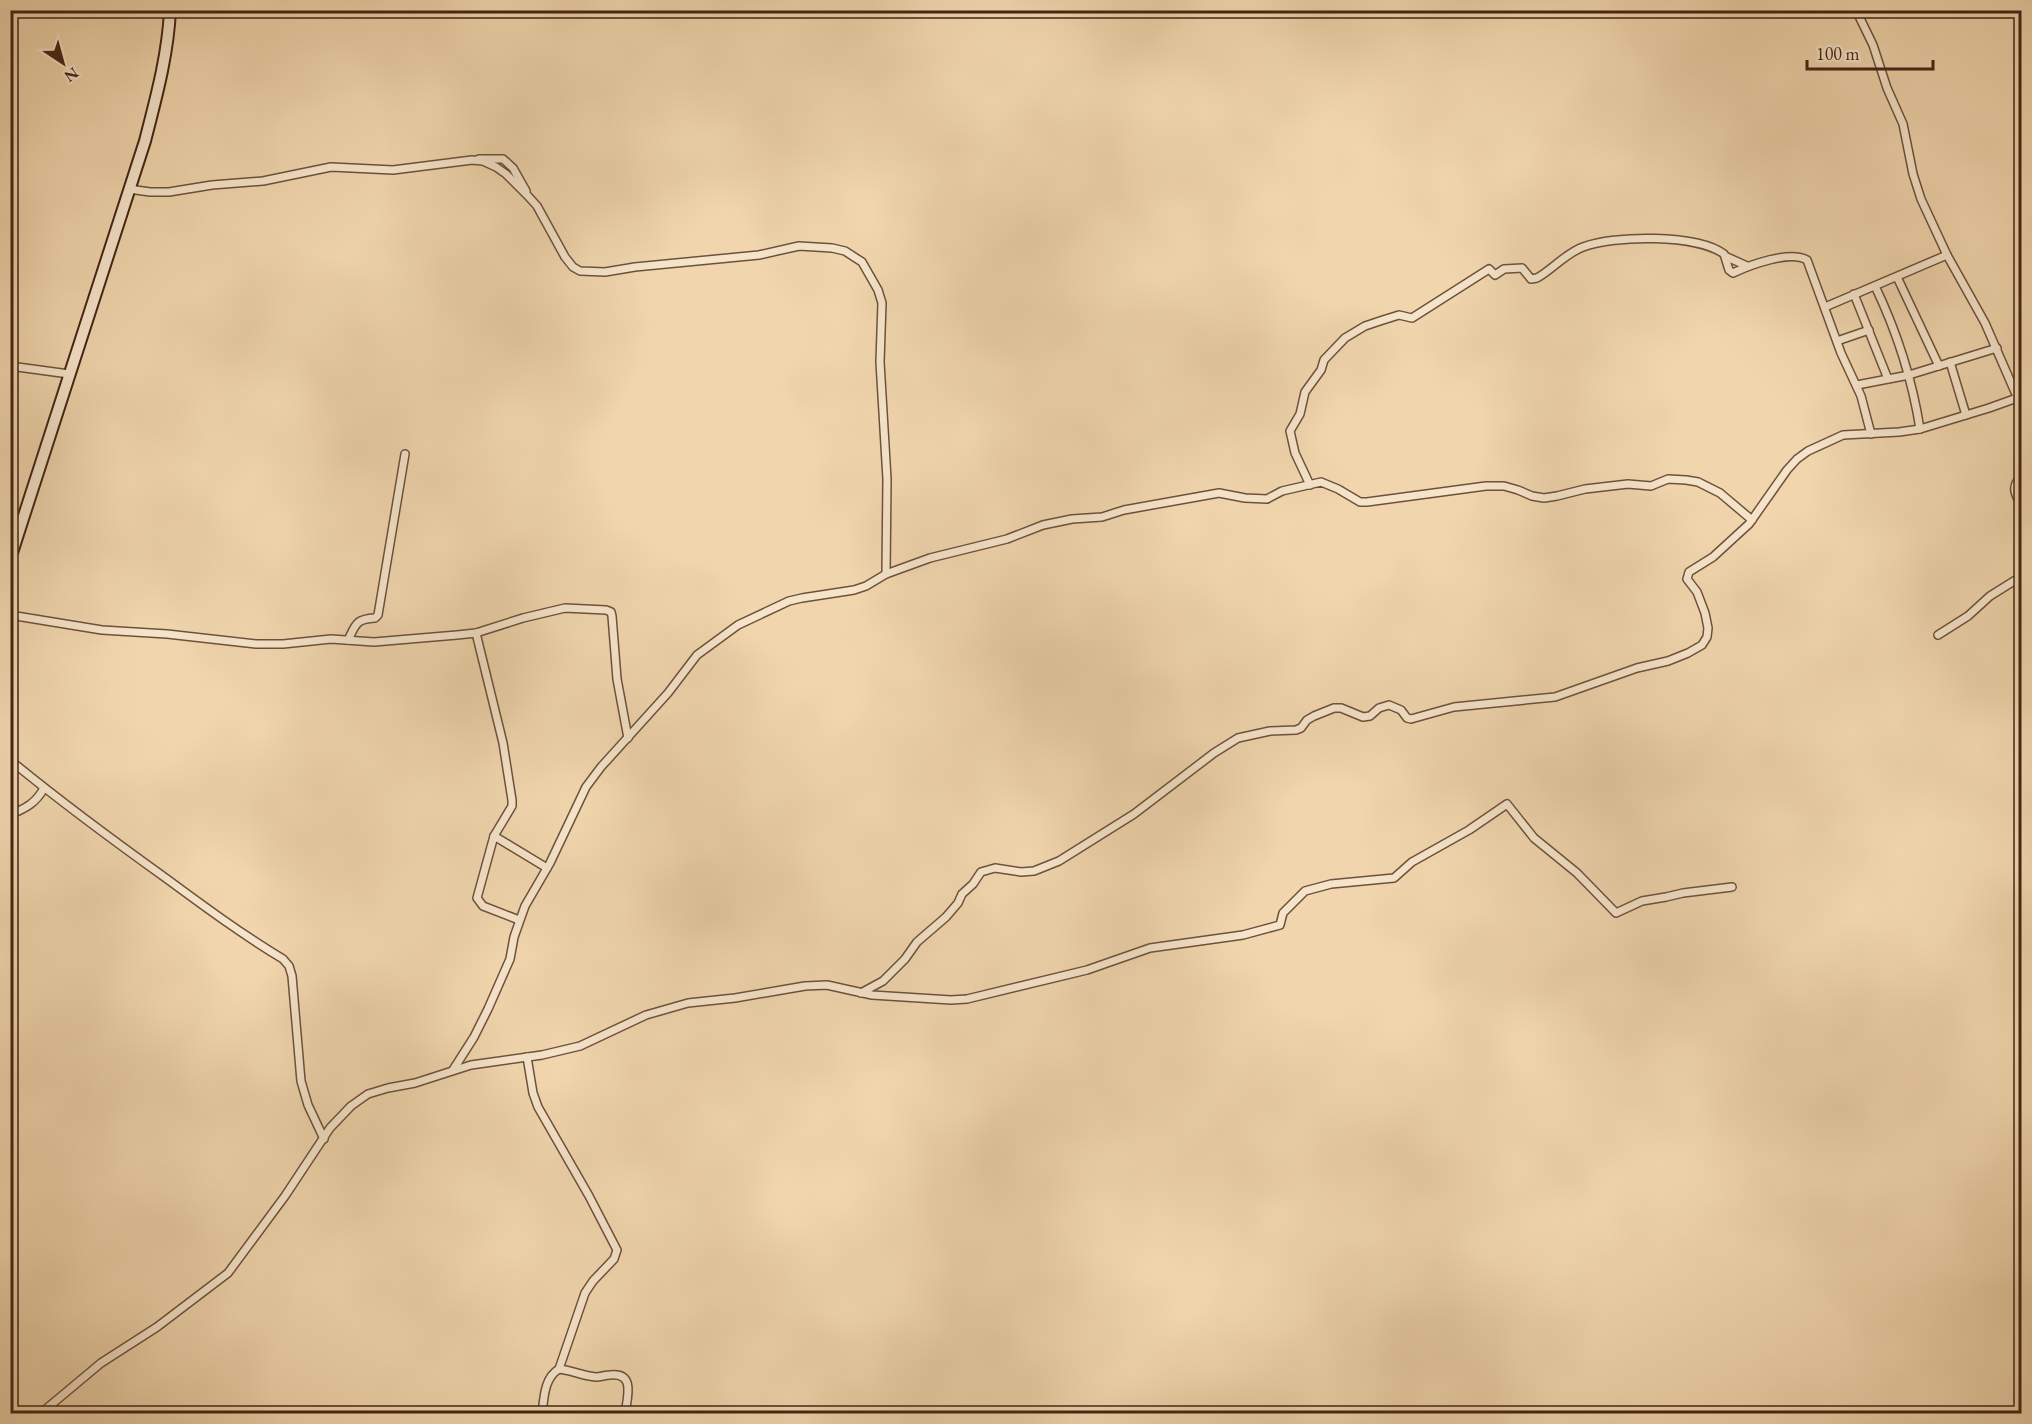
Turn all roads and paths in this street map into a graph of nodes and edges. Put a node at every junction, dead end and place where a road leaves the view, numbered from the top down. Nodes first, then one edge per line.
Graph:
1 (170, 10) edge
2 (1856, 10) edge
3 (129, 189) junction
4 (1947, 255) junction
5 (1727, 257) junction
6 (1748, 266) junction
7 (1897, 277) junction
8 (1875, 286) junction
9 (1854, 294) junction
10 (1825, 307) junction
11 (1869, 330) junction
12 (1837, 340) junction
13 (1996, 348) junction
14 (1950, 362) junction
15 (10, 366) edge
16 (1939, 366) junction
17 (69, 374) junction
18 (1909, 375) junction
19 (1888, 379) junction
20 (1857, 385) junction
21 (2018, 398) junction
22 (2022, 408) edge
23 (1966, 415) junction
24 (1920, 429) junction
25 (1871, 434) junction
26 (405, 454) dead end
27 (2022, 476) edge
28 (1310, 485) junction
29 (2022, 506) edge
30 (1752, 520) junction
31 (10, 559) edge
32 (886, 574) junction
33 (2022, 576) edge
34 (10, 615) edge
35 (476, 633) junction
36 (1938, 635) dead end
37 (348, 640) junction
38 (628, 738) junction
39 (10, 760) edge
40 (44, 788) junction
41 (10, 815) edge
42 (494, 836) junction
43 (547, 868) junction
44 (1732, 887) dead end
45 (519, 920) junction
46 (860, 993) junction
47 (527, 1057) junction
48 (453, 1070) junction
49 (324, 1139) junction
50 (559, 1369) junction
51 (40, 1413) edge
52 (542, 1413) edge
53 (625, 1413) edge

1 - 3 street
2 - 4 street
3 - 17 street
3 - 32 street
4 - 7 street
4 - 13 street
5 - 6 street
5 - 6 street
5 - 28 street
6 - 10 street
7 - 8 street
7 - 16 street
8 - 9 street
8 - 18 street
9 - 10 street
9 - 11 street
10 - 12 street
11 - 12 street
11 - 19 street
12 - 20 street
13 - 14 street
13 - 21 street
14 - 16 street
14 - 23 street
15 - 17 street
16 - 18 street
17 - 31 street
18 - 19 street
18 - 24 street
19 - 20 street
20 - 25 street
21 - 22 street
21 - 23 street
23 - 24 street
24 - 25 street
25 - 30 street
26 - 37 street
27 - 29 street
28 - 30 street
28 - 32 street
30 - 46 street
32 - 38 street
33 - 36 street
34 - 37 street
35 - 37 street
35 - 38 street
35 - 42 street
38 - 43 street
39 - 40 street
40 - 41 street
40 - 49 street
42 - 43 street
42 - 45 street
43 - 45 street
44 - 46 street
45 - 48 street
46 - 47 street
47 - 48 street
47 - 50 street
48 - 49 street
49 - 51 street
50 - 52 street
50 - 53 street

